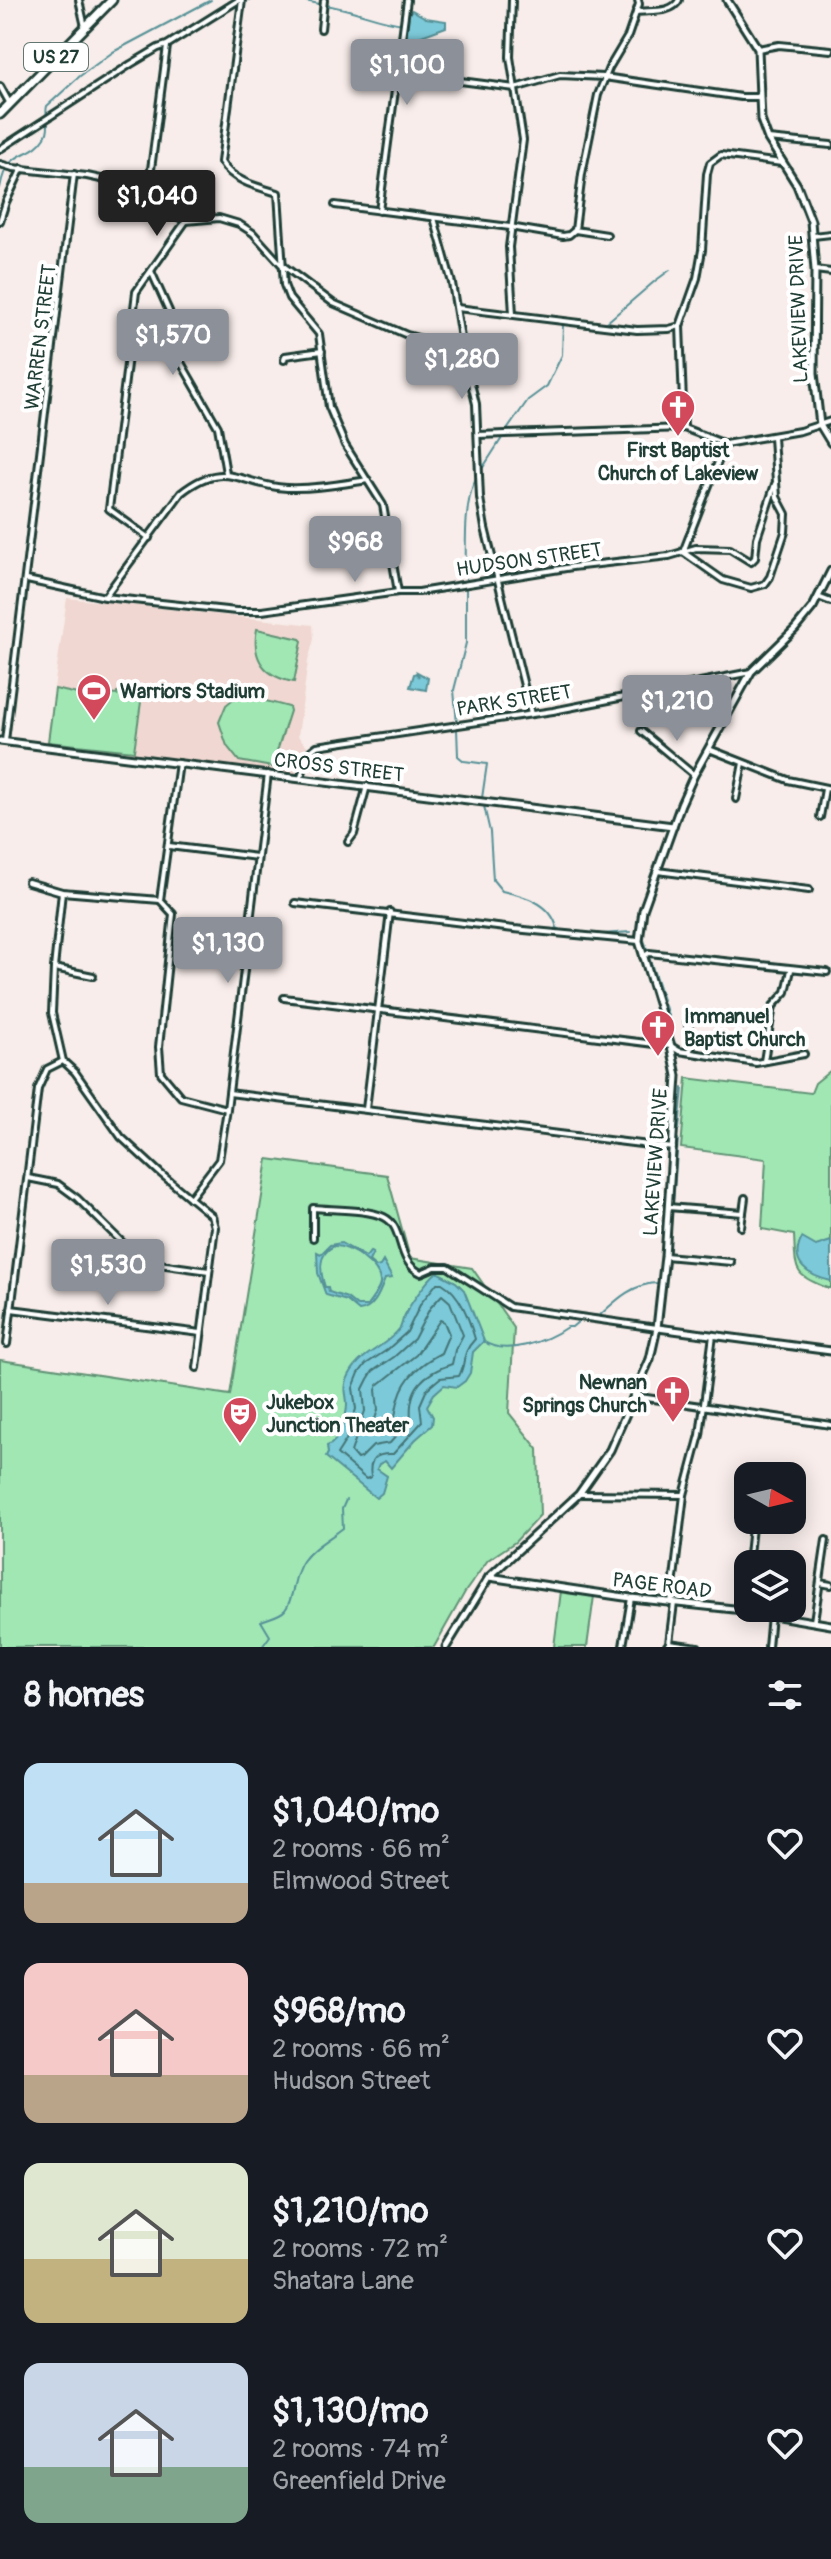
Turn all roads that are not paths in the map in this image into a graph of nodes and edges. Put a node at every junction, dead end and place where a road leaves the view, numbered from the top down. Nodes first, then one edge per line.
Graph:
1 (79, 0) edge
2 (112, 0) edge
3 (240, 0) edge
4 (324, 0) edge
5 (407, 0) edge
6 (512, 0) edge
7 (638, 0) edge
8 (679, 0) edge
9 (727, 0) edge
10 (636, 12) junction
11 (85, 27) junction
12 (321, 29) dead end
13 (167, 45) junction
14 (758, 49) junction
15 (831, 50) edge
16 (398, 73) junction
17 (604, 77) junction
18 (0, 86) edge
19 (515, 88) junction
20 (760, 97) junction
21 (10, 104) junction
22 (0, 114) edge
23 (768, 139) junction
24 (831, 145) edge
25 (0, 149) edge
26 (782, 163) junction
27 (0, 164) edge
28 (22, 168) junction
29 (74, 174) junction
30 (110, 181) junction
31 (335, 205) dead end
32 (379, 211) junction
33 (434, 218) junction
34 (0, 221) edge
35 (186, 221) junction
36 (510, 227) junction
37 (575, 230) junction
38 (831, 234) edge
39 (607, 235) dead end
40 (813, 236) junction
41 (281, 264) junction
42 (815, 270) junction
43 (151, 271) junction
44 (831, 272) edge
45 (457, 308) junction
46 (513, 314) junction
47 (320, 322) dead end
48 (680, 326) junction
49 (314, 327) junction
50 (463, 350) junction
51 (322, 351) junction
52 (284, 360) dead end
53 (831, 421) edge
54 (820, 425) junction
55 (684, 428) junction
56 (478, 435) junction
57 (773, 437) junction
58 (831, 443) edge
59 (725, 444) junction
60 (226, 473) junction
61 (368, 480) junction
62 (775, 484) junction
63 (149, 538) junction
64 (683, 552) junction
65 (831, 571) edge
66 (498, 578) junction
67 (27, 580) junction
68 (398, 592) junction
69 (105, 597) junction
70 (818, 597) junction
71 (831, 602) edge
72 (751, 672) junction
73 (674, 689) junction
74 (531, 714) junction
75 (682, 715) dead end
76 (641, 731) dead end
77 (3, 741) edge
78 (709, 749) junction
79 (179, 763) junction
80 (743, 763) junction
81 (268, 774) junction
82 (694, 775) junction
83 (301, 777) junction
84 (367, 786) junction
85 (828, 789) edge
86 (736, 799) dead end
87 (820, 817) dead end
88 (673, 826) junction
89 (348, 842) dead end
90 (169, 846) junction
91 (257, 857) junction
92 (656, 871) junction
93 (28, 882) dead end
94 (809, 890) dead end
95 (62, 892) junction
96 (160, 900) junction
97 (295, 903) dead end
98 (390, 912) junction
99 (639, 941) junction
100 (643, 957) junction
101 (54, 968) junction
102 (791, 970) junction
103 (827, 972) dead end
104 (93, 976) dead end
105 (284, 998) dead end
106 (378, 1010) junction
107 (687, 1020) dead end
108 (671, 1046) junction
109 (689, 1052) junction
110 (804, 1054) dead end
111 (63, 1061) junction
112 (764, 1061) junction
113 (229, 1093) junction
114 (227, 1109) junction
115 (366, 1109) junction
116 (673, 1148) junction
117 (28, 1178) junction
118 (190, 1198) junction
119 (745, 1198) dead end
120 (668, 1207) junction
121 (743, 1213) junction
122 (741, 1227) dead end
123 (313, 1238) dead end
124 (665, 1256) junction
125 (731, 1262) dead end
126 (209, 1271) junction
127 (11, 1309) junction
128 (657, 1328) junction
129 (201, 1333) junction
130 (713, 1335) junction
131 (7, 1344) dead end
132 (831, 1351) edge
133 (197, 1368) dead end
134 (633, 1396) junction
135 (705, 1409) junction
136 (831, 1425) edge
137 (579, 1494) junction
138 (684, 1495) junction
139 (826, 1540) dead end
140 (489, 1577) junction
141 (820, 1583) junction
142 (831, 1585) edge
143 (631, 1598) junction
144 (672, 1603) junction
145 (734, 1609) edge
146 (806, 1620) edge
147 (814, 1621) junction
148 (770, 1622) edge
149 (831, 1625) edge
150 (667, 1645) edge
151 (623, 1646) edge
152 (446, 1647) edge
153 (698, 1647) edge
154 (768, 1647) edge

1 - 11 street
2 - 11 highway, US 27
3 - 13 street
3 - 41 street
4 - 12 street
5 - 16 street
6 - 19 street
7 - 10 street
8 - 10 street
9 - 14 main road, LAKEVIEW DRIVE
10 - 17 street
11 - 21 highway, US 27
13 - 25 street
13 - 30 street
14 - 15 street
14 - 20 main road, LAKEVIEW DRIVE
16 - 19 street
16 - 32 street
17 - 19 street
17 - 20 street
17 - 37 street
18 - 21 street
19 - 36 street
20 - 23 main road, LAKEVIEW DRIVE
21 - 22 highway, US 27
23 - 24 street
23 - 26 main road, LAKEVIEW DRIVE
26 - 40 main road, LAKEVIEW DRIVE
26 - 48 street
27 - 28 street
28 - 29 street
28 - 34 street
29 - 30 street
29 - 67 street, WARREN STREET
30 - 35 street
31 - 32 street
32 - 33 street
33 - 36 street
33 - 45 street
35 - 41 street
35 - 43 street
36 - 37 street
36 - 46 street
37 - 39 street
38 - 40 street
40 - 42 main road, LAKEVIEW DRIVE
41 - 49 street
41 - 50 street
42 - 44 street
42 - 54 main road, LAKEVIEW DRIVE
43 - 60 street
43 - 63 street
45 - 46 street
45 - 50 street
46 - 48 street
47 - 49 street
48 - 55 street
49 - 51 street
50 - 56 street
51 - 52 street
51 - 61 street
53 - 54 street
54 - 57 street
54 - 58 main road, LAKEVIEW DRIVE
55 - 56 street
55 - 59 street
56 - 66 street
57 - 59 street
57 - 62 street
59 - 64 street
60 - 61 street
60 - 63 street
61 - 68 street
62 - 64 street, HUDSON STREET
62 - 64 street
63 - 69 street
64 - 66 street, HUDSON STREET
65 - 70 main road, LAKEVIEW DRIVE
66 - 68 street, HUDSON STREET
66 - 74 street
67 - 69 street, HUDSON STREET
67 - 77 street, WARREN STREET
68 - 69 street, HUDSON STREET
70 - 71 street
70 - 72 main road, LAKEVIEW DRIVE
72 - 73 street, PARK STREET
72 - 78 main road, LAKEVIEW DRIVE
73 - 74 street, PARK STREET
73 - 75 street
74 - 83 street, PARK STREET
76 - 82 street
77 - 79 main road, CROSS STREET
78 - 80 street
78 - 82 main road, LAKEVIEW DRIVE
79 - 81 main road, CROSS STREET
79 - 90 street
80 - 85 street
80 - 86 street
81 - 83 main road, CROSS STREET
81 - 91 street
82 - 88 main road, LAKEVIEW DRIVE
83 - 84 main road, CROSS STREET
84 - 88 main road, CROSS STREET
84 - 89 street
85 - 87 street
88 - 92 main road, LAKEVIEW DRIVE
90 - 91 street
90 - 96 street
91 - 113 street
92 - 94 street
92 - 99 main road, LAKEVIEW DRIVE
93 - 95 street
95 - 96 street
95 - 101 street
96 - 114 street
97 - 98 street
98 - 99 street
98 - 106 street
99 - 100 main road, LAKEVIEW DRIVE
100 - 102 street
100 - 108 main road, LAKEVIEW DRIVE
101 - 104 street
101 - 111 street
102 - 103 street
102 - 112 street
105 - 106 street
106 - 108 street
106 - 115 street
107 - 109 street
108 - 109 street
108 - 116 main road, LAKEVIEW DRIVE
109 - 112 street
110 - 112 street
111 - 117 street
111 - 118 street
113 - 114 street
113 - 115 street
114 - 118 street
115 - 116 street
116 - 120 main road, LAKEVIEW DRIVE
117 - 126 street
117 - 127 street
118 - 126 street
119 - 121 street
120 - 121 street
120 - 124 main road, LAKEVIEW DRIVE
121 - 122 street
123 - 128 street
124 - 125 street
124 - 128 main road, LAKEVIEW DRIVE
126 - 129 street
127 - 129 street
127 - 131 street
128 - 130 main road
128 - 134 main road, LAKEVIEW DRIVE
129 - 133 street
130 - 132 main road
130 - 135 street
134 - 135 street
134 - 137 main road, LAKEVIEW DRIVE
135 - 136 street
135 - 138 street
137 - 138 street
137 - 140 main road, LAKEVIEW DRIVE
138 - 144 street
139 - 141 street
140 - 143 main road, PAGE ROAD
140 - 152 main road, LAKEVIEW DRIVE
141 - 142 street
141 - 147 street
143 - 144 main road, PAGE ROAD
143 - 151 street
144 - 145 main road, PAGE ROAD
144 - 150 street
146 - 147 main road, PAGE ROAD
147 - 149 main road, PAGE ROAD
148 - 154 street
150 - 153 street

